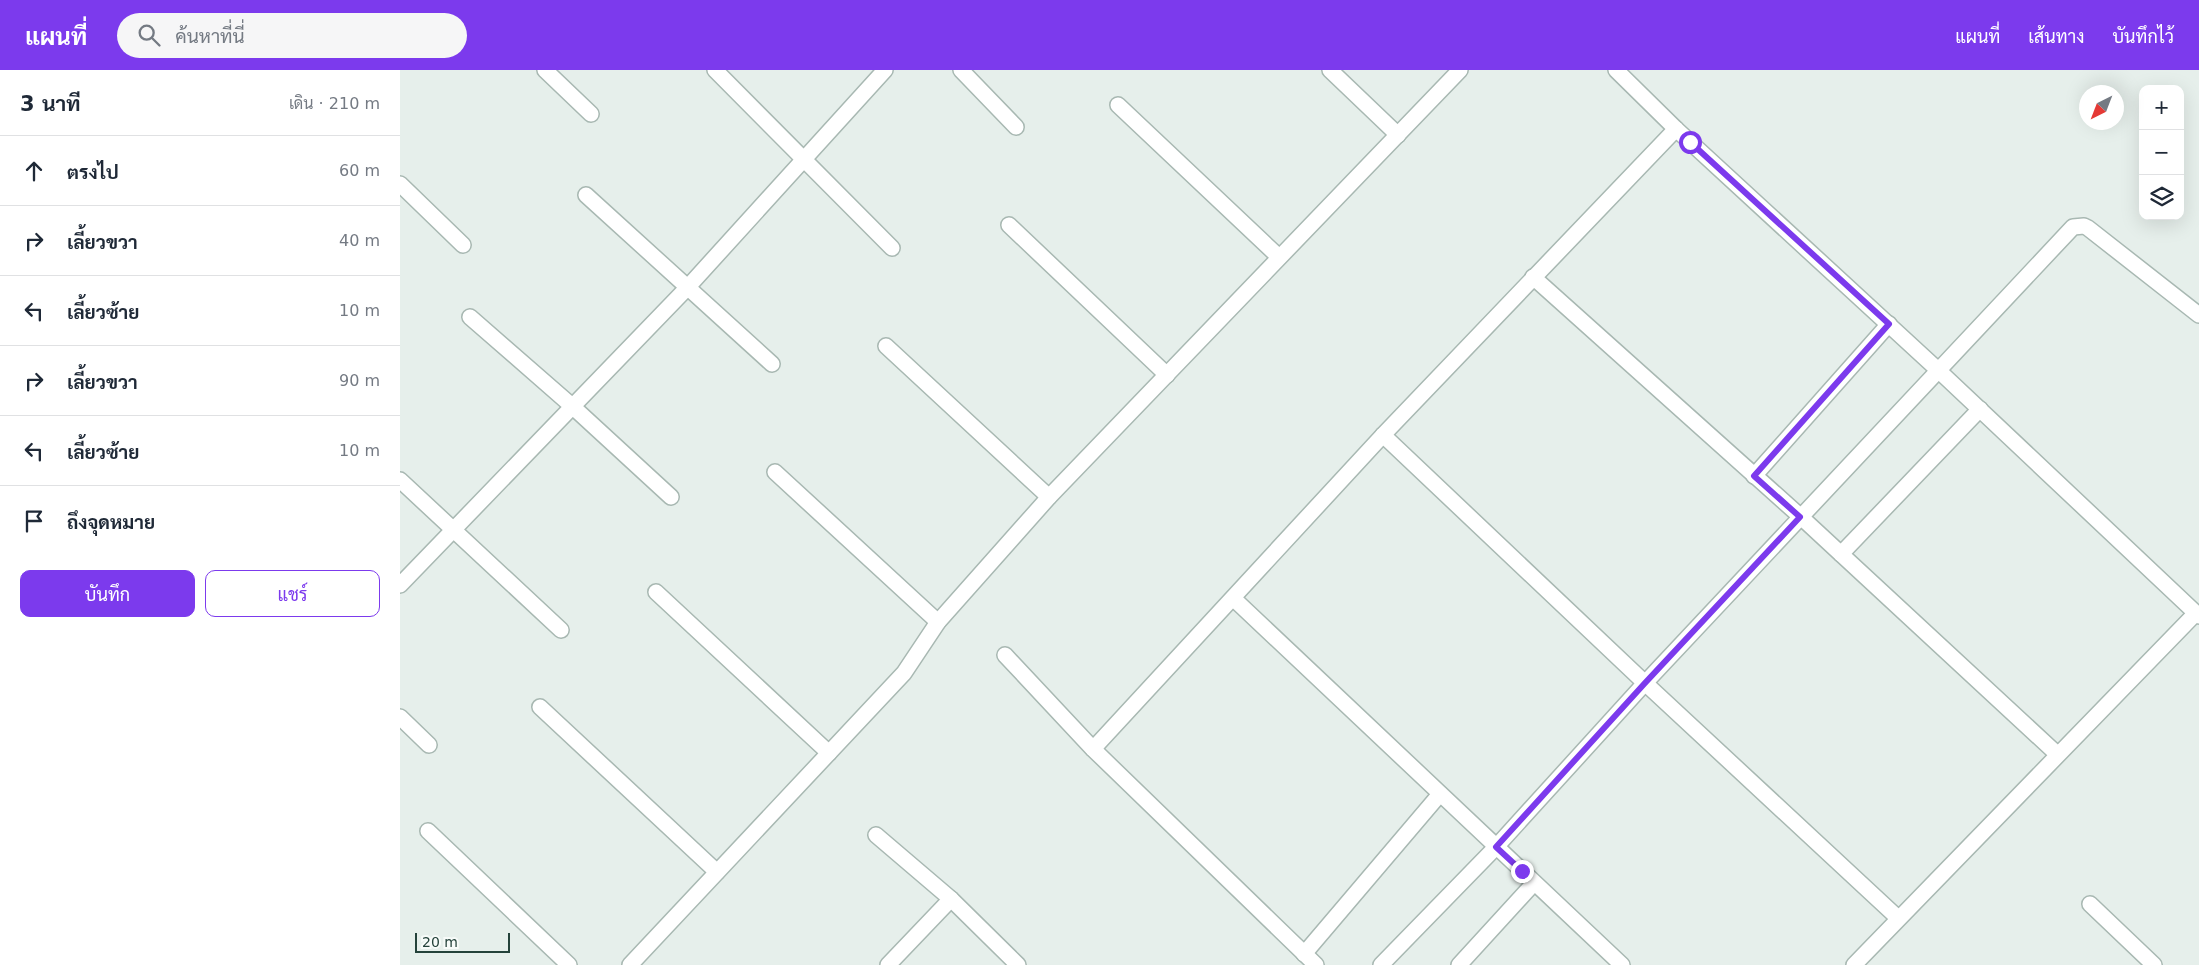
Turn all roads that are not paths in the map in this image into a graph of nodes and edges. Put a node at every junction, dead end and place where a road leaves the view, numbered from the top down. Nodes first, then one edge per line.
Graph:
1 (544, 70) edge
2 (715, 70) edge
3 (885, 70) edge
4 (961, 70) edge
5 (1330, 70) edge
6 (1460, 70) edge
7 (1616, 70) edge
8 (1118, 105) dead end
9 (591, 114) dead end
10 (1016, 127) dead end
11 (1676, 129) junction
12 (1398, 135) junction
13 (804, 159) junction
14 (400, 184) edge
15 (586, 195) dead end
16 (1009, 225) dead end
17 (463, 245) dead end
18 (892, 248) dead end
19 (1279, 257) junction
20 (1534, 278) junction
21 (687, 288) junction
22 (2199, 315) edge
23 (470, 317) dead end
24 (1889, 324) junction
25 (886, 346) dead end
26 (772, 364) dead end
27 (1938, 370) junction
28 (1167, 375) junction
29 (572, 406) junction
30 (1980, 409) junction
31 (1382, 435) junction
32 (775, 472) dead end
33 (1754, 476) junction
34 (400, 480) edge
35 (671, 497) dead end
36 (1049, 498) junction
37 (1800, 517) junction
38 (453, 530) junction
39 (1841, 554) junction
40 (400, 585) edge
41 (656, 592) dead end
42 (1234, 599) junction
43 (2198, 614) edge
44 (938, 622) junction
45 (561, 630) dead end
46 (1005, 655) dead end
47 (1645, 683) junction
48 (540, 707) dead end
49 (400, 717) edge
50 (429, 745) dead end
51 (1093, 749) junction
52 (829, 753) junction
53 (2057, 754) junction
54 (1440, 794) junction
55 (428, 831) dead end
56 (876, 835) dead end
57 (1496, 847) junction
58 (718, 872) junction
59 (1534, 882) junction
60 (951, 900) junction
61 (2090, 904) dead end
62 (1898, 918) junction
63 (1304, 954) junction
64 (569, 965) edge
65 (630, 965) edge
66 (888, 965) edge
67 (1018, 965) edge
68 (1316, 965) edge
69 (1381, 965) edge
70 (1459, 965) edge
71 (1622, 965) edge
72 (1854, 965) edge
73 (2154, 965) edge

1 - 9 street
2 - 13 street
3 - 13 street
4 - 10 street
5 - 12 street
6 - 12 street
7 - 11 street
8 - 19 street
11 - 20 street
11 - 24 street
12 - 19 street
13 - 18 street
13 - 21 street
14 - 17 street
15 - 21 street
16 - 28 street
19 - 28 street
20 - 31 street
20 - 33 street
21 - 26 street
21 - 29 street
22 - 27 street
23 - 29 street
24 - 27 street
24 - 33 street
25 - 36 street
27 - 30 street
27 - 37 street
28 - 36 street
29 - 35 street
29 - 38 street
30 - 39 street
30 - 43 street
31 - 42 street
31 - 47 street
32 - 44 street
33 - 37 street
34 - 38 street
36 - 44 street
37 - 39 street
37 - 47 street
38 - 40 street
38 - 45 street
39 - 53 street
41 - 52 street
42 - 51 street
42 - 54 street
43 - 53 street
44 - 52 street
46 - 51 street
47 - 57 street
47 - 62 street
48 - 58 street
49 - 50 street
51 - 63 street
52 - 58 street
53 - 62 street
54 - 57 street
54 - 63 street
55 - 64 street
56 - 60 street
57 - 59 street
57 - 69 street
58 - 65 street
59 - 70 street
59 - 71 street
60 - 66 street
60 - 67 street
61 - 73 street
62 - 72 street
63 - 68 street

